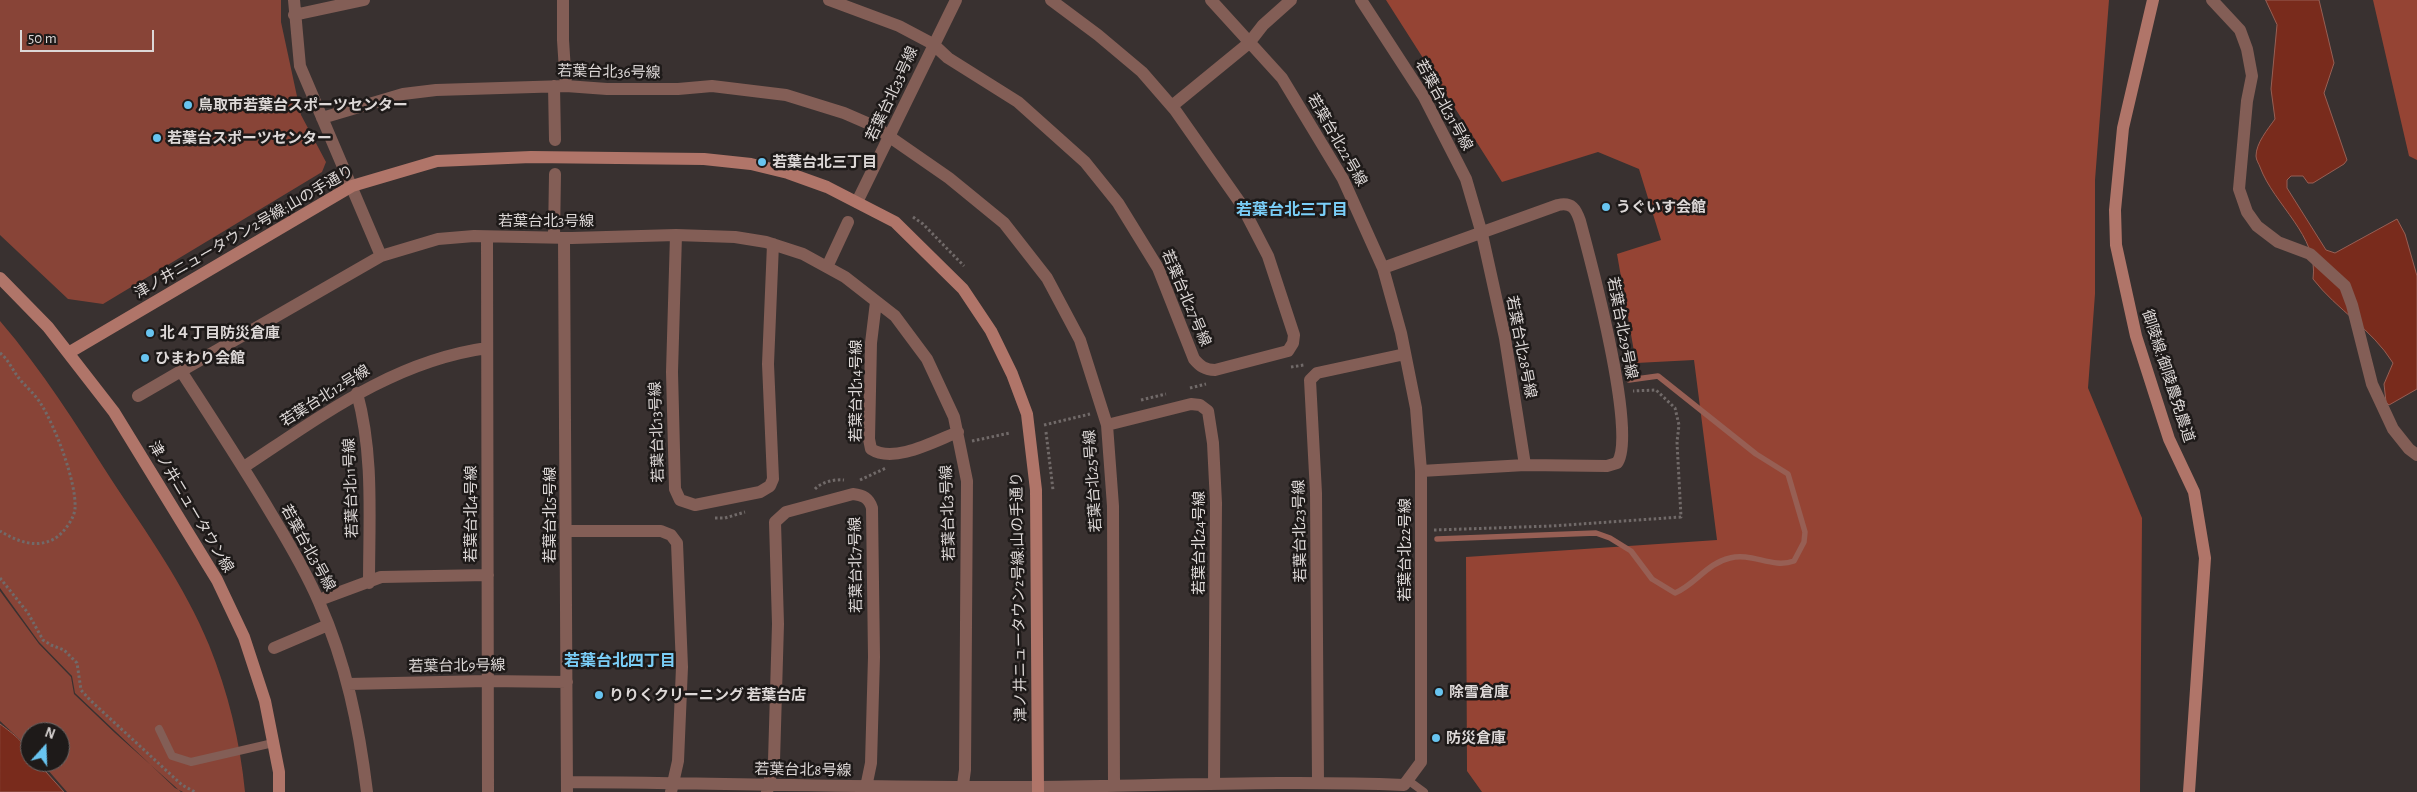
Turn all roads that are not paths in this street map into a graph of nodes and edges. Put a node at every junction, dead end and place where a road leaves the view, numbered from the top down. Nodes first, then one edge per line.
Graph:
1 (294, 0) edge
2 (364, 0) edge
3 (563, 0) edge
4 (829, 0) edge
5 (956, 0) edge
6 (1052, 0) edge
7 (1211, 0) edge
8 (1291, 0) edge
9 (1361, 0) edge
10 (2153, 0) edge
11 (2212, 0) edge
12 (294, 15) junction
13 (1249, 43) junction
14 (933, 44) junction
15 (560, 86) junction
16 (1172, 106) junction
17 (322, 118) junction
18 (891, 136) junction
19 (555, 140) dead end
20 (555, 174) dead end
21 (352, 186) junction
22 (857, 202) junction
23 (848, 222) dead end
24 (1482, 234) junction
25 (676, 235) junction
26 (487, 236) junction
27 (559, 238) junction
28 (774, 244) junction
29 (381, 256) junction
30 (827, 267) junction
31 (1383, 268) junction
32 (0, 278) edge
33 (876, 302) junction
34 (487, 348) junction
35 (70, 352) junction
36 (1404, 354) junction
37 (181, 371) junction
38 (357, 393) junction
39 (138, 396) dead end
40 (1107, 425) junction
41 (959, 438) junction
42 (2417, 455) edge
43 (1525, 465) junction
44 (244, 467) junction
45 (1421, 471) junction
46 (566, 531) junction
47 (488, 576) junction
48 (369, 583) junction
49 (319, 600) junction
50 (328, 625) junction
51 (274, 648) dead end
52 (487, 681) junction
53 (567, 682) junction
54 (348, 684) junction
55 (159, 729) dead end
56 (273, 742) junction
57 (1409, 781) junction
58 (1214, 782) junction
59 (1318, 782) junction
60 (1114, 786) junction
61 (567, 787) edge
62 (672, 787) edge
63 (769, 788) edge
64 (962, 789) edge
65 (866, 790) edge
66 (1038, 790) edge
67 (279, 792) edge
68 (367, 792) edge
69 (488, 792) edge
70 (1424, 792) edge
71 (2190, 792) edge

1 - 12 street
2 - 12 street
3 - 15 street
4 - 14 street, 若葉台北27号線
5 - 14 street, 若葉台北33号線
6 - 16 street, 若葉台北27号線
7 - 13 street, 若葉台北22号線
8 - 13 street
9 - 24 street, 若葉台北31号線
10 - 71 street, 御陵線;御陵農免農道
11 - 42 street
12 - 17 street
13 - 16 street
13 - 31 street, 若葉台北22号線
14 - 16 street, 若葉台北27号線
14 - 18 street, 若葉台北33号線
15 - 17 street, 若葉台北36号線
15 - 18 street, 若葉台北36号線
15 - 19 street
17 - 21 street
18 - 22 street, 若葉台北33号線
18 - 40 street, 若葉台北25号線
20 - 27 street, 若葉台北5号線
21 - 22 street, 津ノ井ニュータウン2号線;山の手通り
21 - 29 street
21 - 35 street, 津ノ井ニュータウン2号線;山の手通り
22 - 66 street, 津ノ井ニュータウン2号線;山の手通り
23 - 30 street
24 - 31 street, 若葉台北29号線
24 - 43 street, 若葉台北28号線
24 - 43 street, 若葉台北29号線
25 - 27 street, 若葉台北3号線
25 - 28 street, 若葉台北3号線
25 - 28 street, 若葉台北13号線
26 - 27 street, 若葉台北3号線
26 - 29 street, 若葉台北3号線
26 - 34 street, 若葉台北4号線
27 - 46 street, 若葉台北5号線
28 - 30 street, 若葉台北3号線
29 - 37 street, 若葉台北3号線
30 - 33 street, 若葉台北3号線
31 - 36 street, 若葉台北22号線
32 - 35 street, 津ノ井ニュータウン線
33 - 41 street, 若葉台北3号線
33 - 41 street, 若葉台北14号線
34 - 38 street, 若葉台北12号線
34 - 47 street, 若葉台北4号線
35 - 56 street, 津ノ井ニュータウン線
36 - 45 street, 若葉台北22号線
36 - 59 street, 若葉台北23号線
37 - 39 street
37 - 44 street, 若葉台北3号線
38 - 44 street, 若葉台北12号線
38 - 48 street, 若葉台北11号線
40 - 58 street, 若葉台北24号線
40 - 60 street, 若葉台北25号線
41 - 64 street, 若葉台北3号線
43 - 45 street, 若葉台北29号線
44 - 49 street, 若葉台北3号線
45 - 57 street, 若葉台北22号線
46 - 53 street, 若葉台北5号線
46 - 62 street
47 - 48 street
47 - 52 street, 若葉台北4号線
48 - 49 street
49 - 50 street, 若葉台北3号線
50 - 51 street
50 - 54 street, 若葉台北3号線
52 - 53 street, 若葉台北9号線
52 - 54 street, 若葉台北9号線
52 - 69 street, 若葉台北4号線
53 - 61 street, 若葉台北5号線
54 - 68 street, 若葉台北3号線
55 - 56 lane
56 - 67 street, 津ノ井ニュータウン線
57 - 59 street
57 - 70 lane
58 - 59 street
58 - 60 street
60 - 66 street
61 - 62 street, 若葉台北8号線
62 - 63 street, 若葉台北8号線
63 - 65 street, 若葉台北8号線
63 - 65 street, 若葉台北7号線
64 - 65 street, 若葉台北8号線
64 - 66 street, 若葉台北8号線

